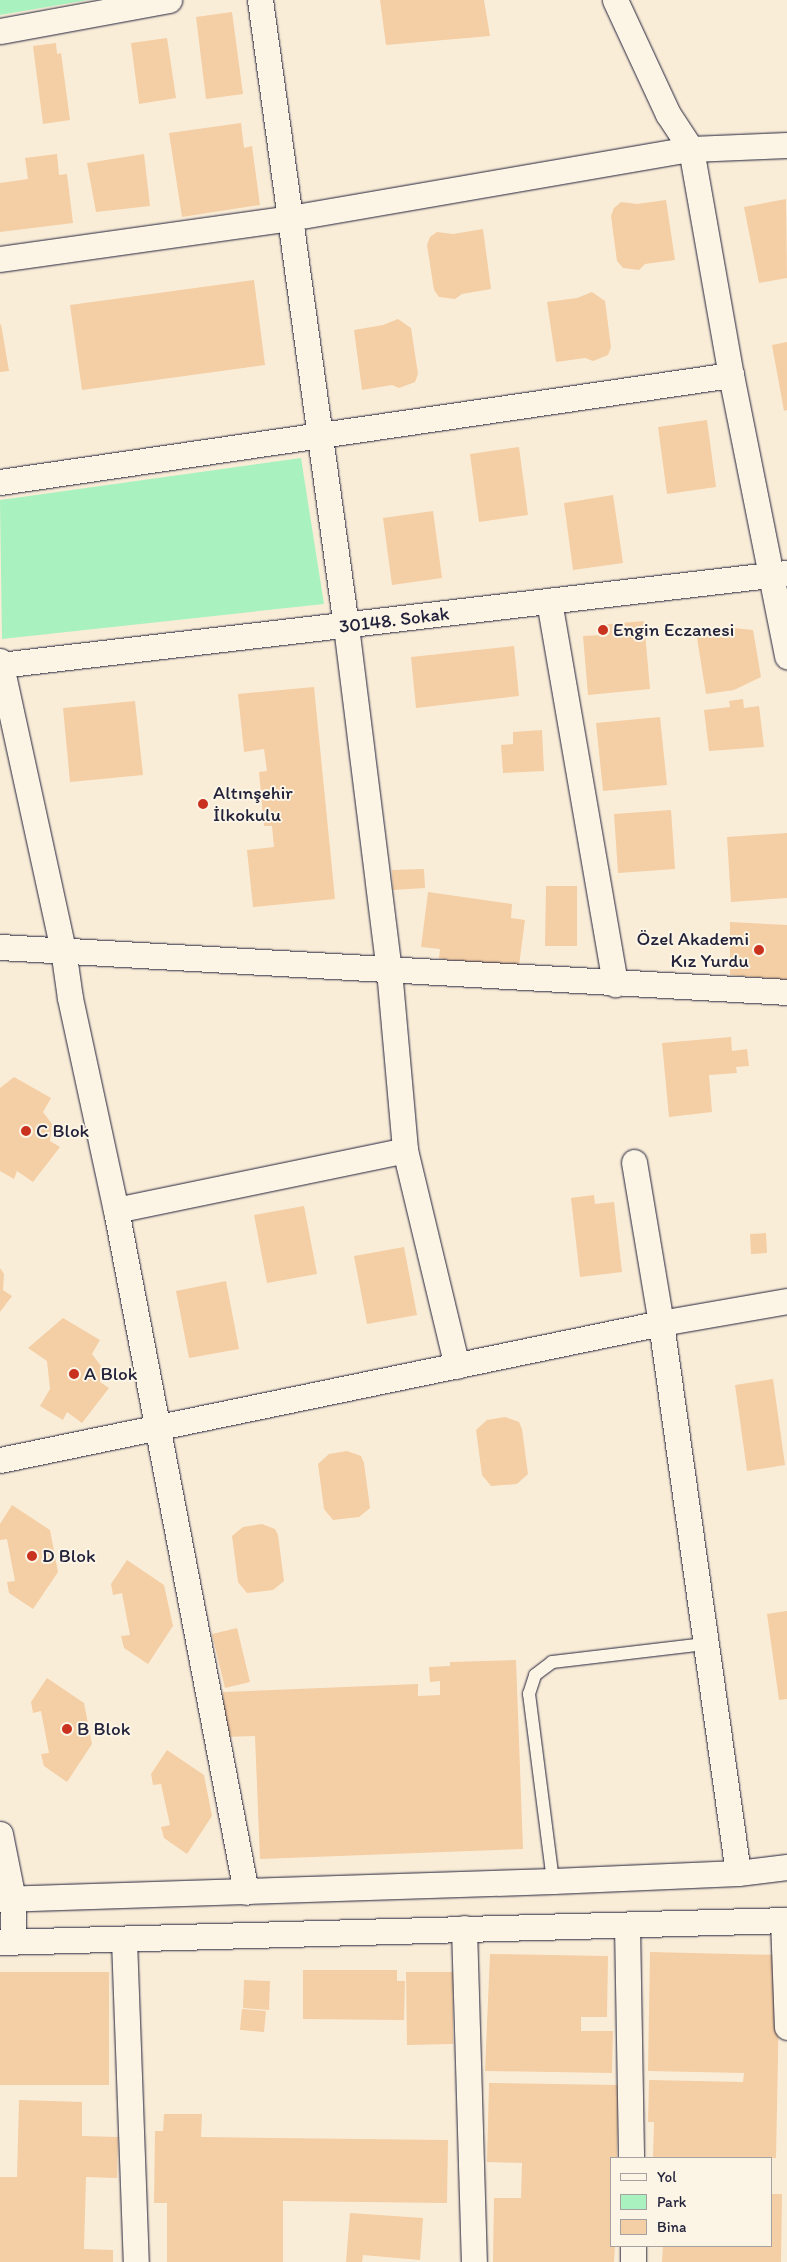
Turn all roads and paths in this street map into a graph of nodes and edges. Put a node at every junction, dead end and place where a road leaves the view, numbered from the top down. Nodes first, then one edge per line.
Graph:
1 (169, 0) edge
2 (260, 0) edge
3 (615, 0) edge
4 (112, 5) edge
5 (0, 31) edge
6 (787, 145) edge
7 (692, 150) junction
8 (290, 218) junction
9 (0, 259) edge
10 (731, 375) junction
11 (321, 436) junction
12 (0, 482) edge
13 (779, 574) edge
14 (550, 601) junction
15 (346, 626) junction
16 (787, 656) edge
17 (0, 664) edge
18 (0, 947) edge
19 (63, 948) junction
20 (389, 970) junction
21 (615, 984) junction
22 (787, 992) edge
23 (405, 1150) junction
24 (634, 1162) dead end
25 (116, 1210) junction
26 (787, 1301) edge
27 (661, 1324) junction
28 (456, 1366) junction
29 (156, 1429) junction
30 (0, 1460) edge
31 (705, 1644) junction
32 (0, 1834) edge
33 (787, 1867) edge
34 (738, 1873) junction
35 (553, 1881) junction
36 (246, 1892) junction
37 (6, 1899) edge
38 (785, 1920) edge
39 (627, 1925) junction
40 (464, 1928) junction
41 (124, 1940) junction
42 (7, 1942) edge
43 (787, 2027) edge
44 (631, 2157) edge
45 (632, 2247) edge
46 (136, 2262) edge
47 (474, 2262) edge
48 (633, 2262) edge

1 - 4 street
2 - 8 street
3 - 7 street
4 - 5 street
6 - 7 street
7 - 8 street
7 - 10 street
8 - 9 street
8 - 11 street
10 - 11 street
10 - 13 street
11 - 12 street
11 - 15 street
13 - 14 street, 30148. Sokak
13 - 16 street
14 - 15 street, 30148. Sokak
14 - 21 street
15 - 17 street, 30148. Sokak
15 - 20 street
17 - 19 street
18 - 19 street
19 - 20 street
19 - 25 street
20 - 21 street
20 - 23 street
21 - 22 street
23 - 25 street
23 - 28 street
24 - 27 street
25 - 29 street
26 - 27 street
27 - 28 street
27 - 31 street
28 - 29 street
29 - 30 street
29 - 36 street
31 - 34 street
31 - 35 lane
32 - 37 street
33 - 34 street
34 - 35 street
35 - 36 street
36 - 37 street
37 - 42 street
38 - 39 street
38 - 43 street
39 - 40 street
39 - 44 street
40 - 41 street
40 - 47 street
41 - 42 street
41 - 46 street
45 - 48 street

